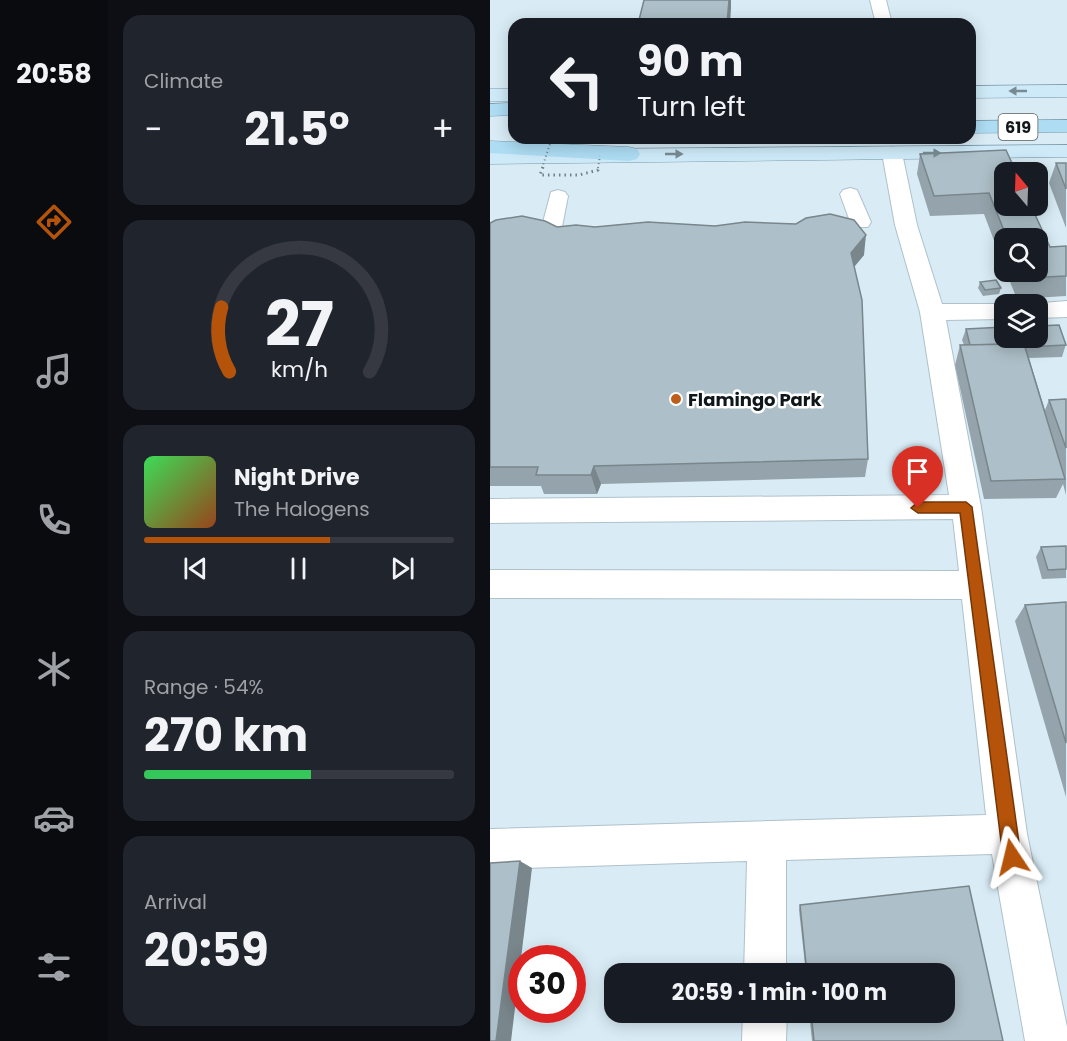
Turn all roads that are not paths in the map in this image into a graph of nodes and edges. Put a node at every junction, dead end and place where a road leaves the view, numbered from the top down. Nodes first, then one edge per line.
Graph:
1 (878, 0) edge
2 (882, 18) edge
3 (1066, 91) edge
4 (976, 92) edge
5 (490, 95) edge
6 (508, 95) edge
7 (976, 107) edge
8 (1066, 107) edge
9 (490, 109) edge
10 (508, 109) edge
11 (1066, 126) edge
12 (976, 127) edge
13 (508, 132) edge
14 (490, 133) edge
15 (490, 147) edge
16 (1066, 152) edge
17 (892, 153) junction
18 (629, 154) junction
19 (490, 157) edge
20 (850, 194) dead end
21 (558, 196) dead end
22 (554, 222) dead end
23 (860, 222) dead end
24 (1066, 309) edge
25 (1048, 310) edge
26 (994, 311) edge
27 (932, 312) junction
28 (966, 507) junction
29 (490, 511) edge
30 (490, 584) edge
31 (974, 585) junction
32 (1008, 834) junction
33 (767, 841) junction
34 (490, 849) edge
35 (765, 963) edge
36 (765, 1023) edge
37 (764, 1041) edge
38 (1046, 1041) edge

1 - 2 street
3 -> 4 main road
5 - 6 main road
7 - 8 highway, 619
9 - 10 highway
11 - 12 highway, 619
13 - 14 highway
15 - 18 highway
17 -> 16 main road
18 -> 17 main road
17 - 27 street
18 - 19 main road
20 - 23 street
21 - 22 street
24 - 25 street
26 - 27 street
27 - 28 street
28 - 29 street
28 - 31 street
30 - 31 street
31 - 32 street
32 - 33 street
32 - 38 street
33 - 34 street
33 - 35 street
36 - 37 street

